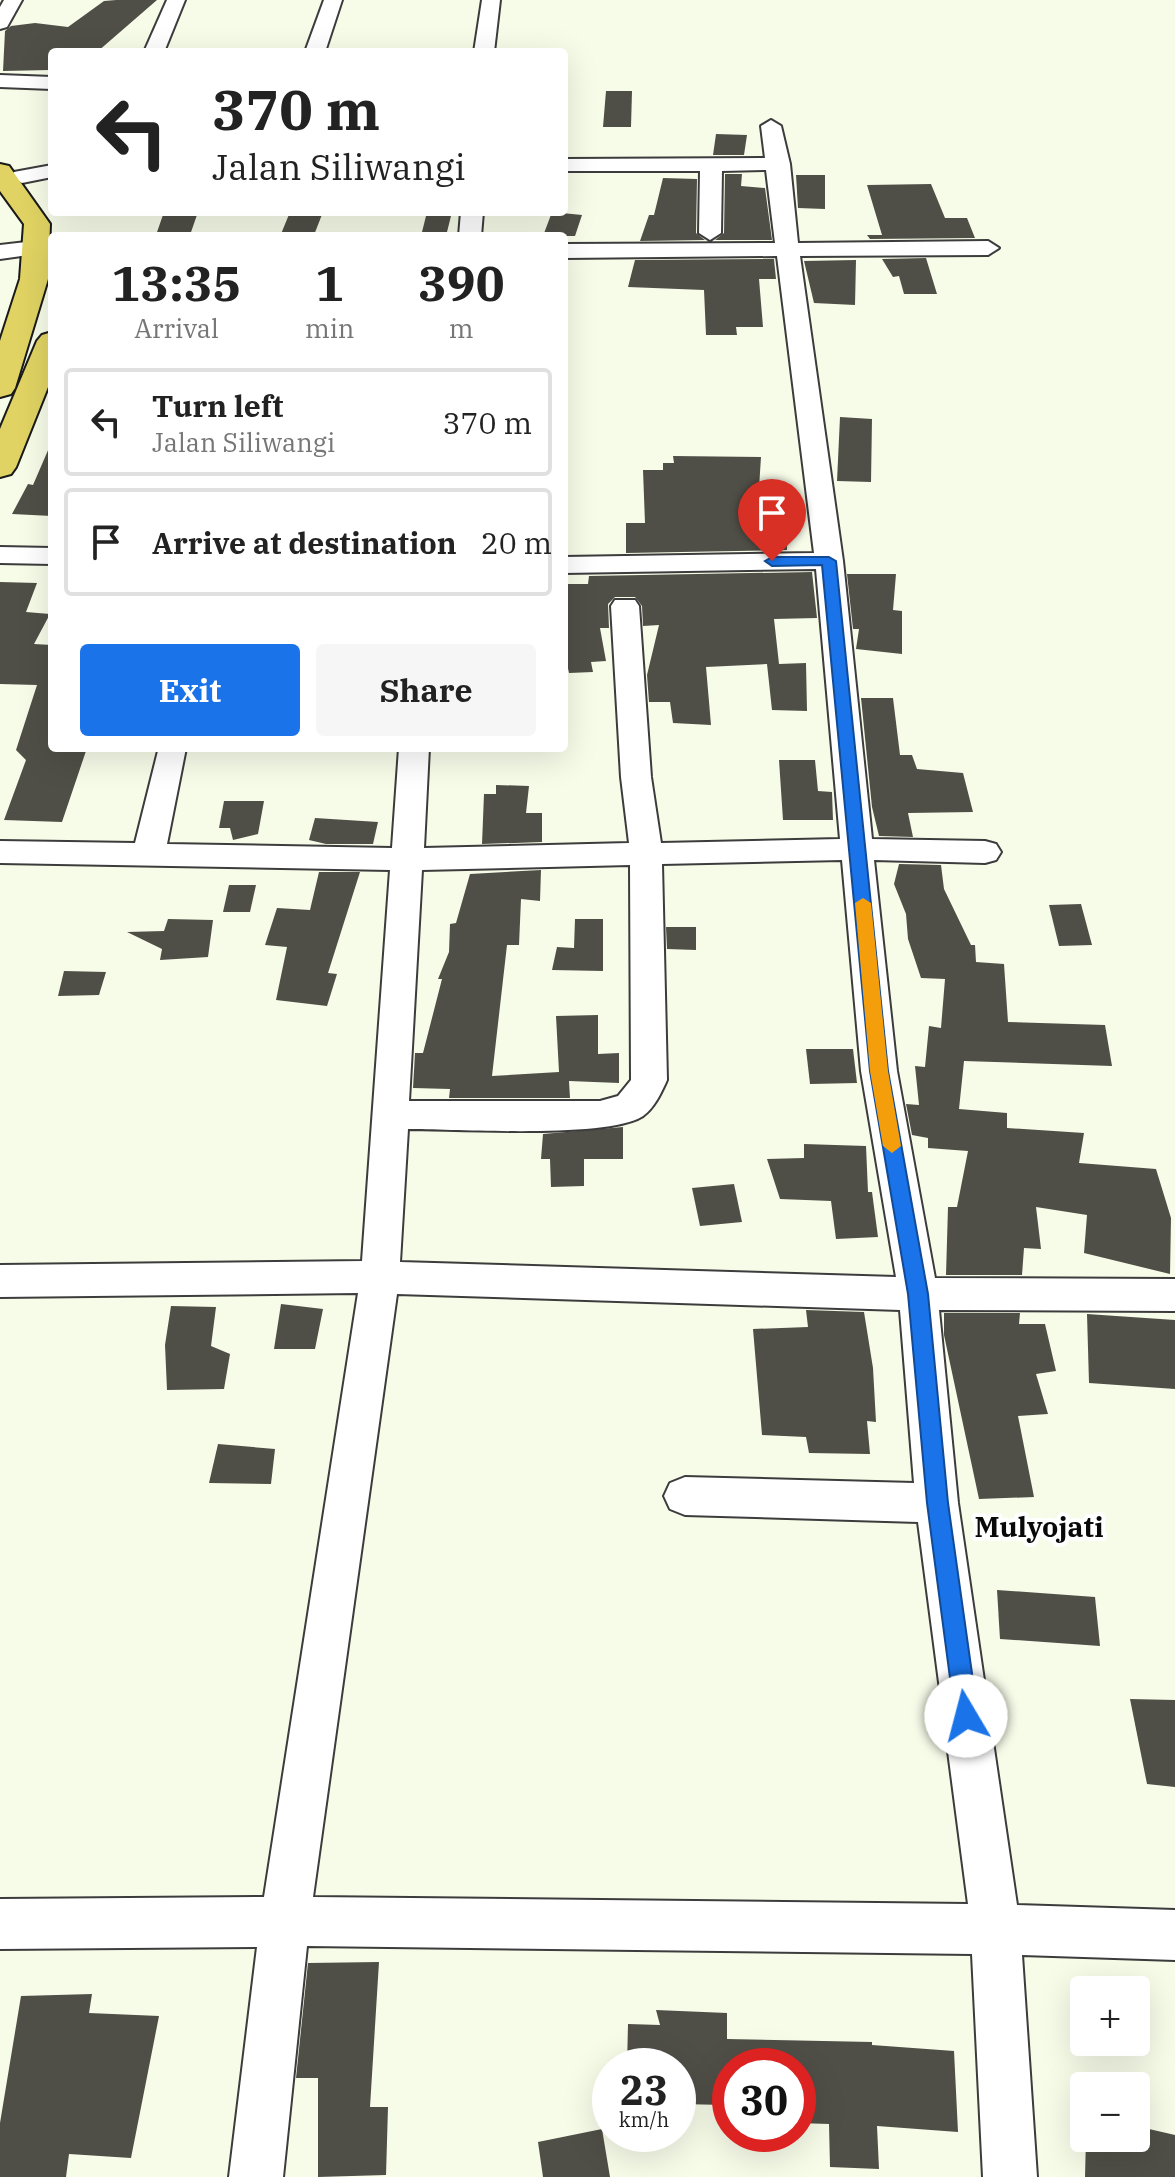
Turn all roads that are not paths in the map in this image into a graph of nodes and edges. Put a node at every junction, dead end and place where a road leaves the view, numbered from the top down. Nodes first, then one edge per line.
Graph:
1 (13, 0) edge
2 (176, 0) edge
3 (333, 0) edge
4 (491, 0) edge
5 (0, 23) edge
6 (156, 48) edge
7 (316, 48) edge
8 (485, 48) edge
9 (0, 81) edge
10 (48, 83) edge
11 (771, 126) dead end
12 (0, 154) edge
13 (711, 164) junction
14 (779, 164) junction
15 (568, 165) edge
16 (48, 171) edge
17 (11, 174) edge
18 (710, 233) dead end
19 (47, 242) edge
20 (988, 248) dead end
21 (788, 249) junction
22 (568, 251) edge
23 (0, 252) edge
24 (10, 334) edge
25 (48, 351) edge
26 (0, 388) edge
27 (0, 467) edge
28 (0, 555) edge
29 (48, 556) edge
30 (829, 561) junction
31 (568, 565) edge
32 (625, 606) dead end
33 (173, 752) edge
34 (414, 752) edge
35 (858, 849) junction
36 (0, 852) edge
37 (985, 852) dead end
38 (149, 854) junction
39 (646, 854) junction
40 (407, 859) junction
41 (388, 1115) junction
42 (380, 1277) junction
43 (0, 1281) edge
44 (918, 1294) junction
45 (1175, 1295) edge
46 (685, 1496) dead end
47 (937, 1503) junction
48 (285, 1920) junction
49 (0, 1924) edge
50 (996, 1929) junction
51 (1175, 1935) edge
52 (256, 2177) edge
53 (1010, 2177) edge

1 - 5 street
2 - 6 street
3 - 7 street
4 - 8 street
9 - 10 street
11 - 14 street
12 - 17 highway
13 - 14 street
13 - 15 street
13 - 18 street
14 - 21 street
16 - 17 street
17 - 19 highway
19 - 23 street
19 - 24 highway
20 - 21 street
21 - 22 street
21 - 30 street
24 - 26 highway
25 - 27 highway
28 - 29 street
30 - 31 street
30 - 35 street
32 - 39 street
33 - 38 street
34 - 40 street
35 - 37 street
35 - 39 street
35 - 44 street
36 - 38 street
38 - 40 street
39 - 40 street
39 - 41 street
40 - 41 street
41 - 42 street
42 - 43 street
42 - 44 street
42 - 48 street
44 - 45 street
44 - 47 street
46 - 47 street
47 - 50 street
48 - 49 street
48 - 50 street
48 - 52 street
50 - 51 street
50 - 53 street

